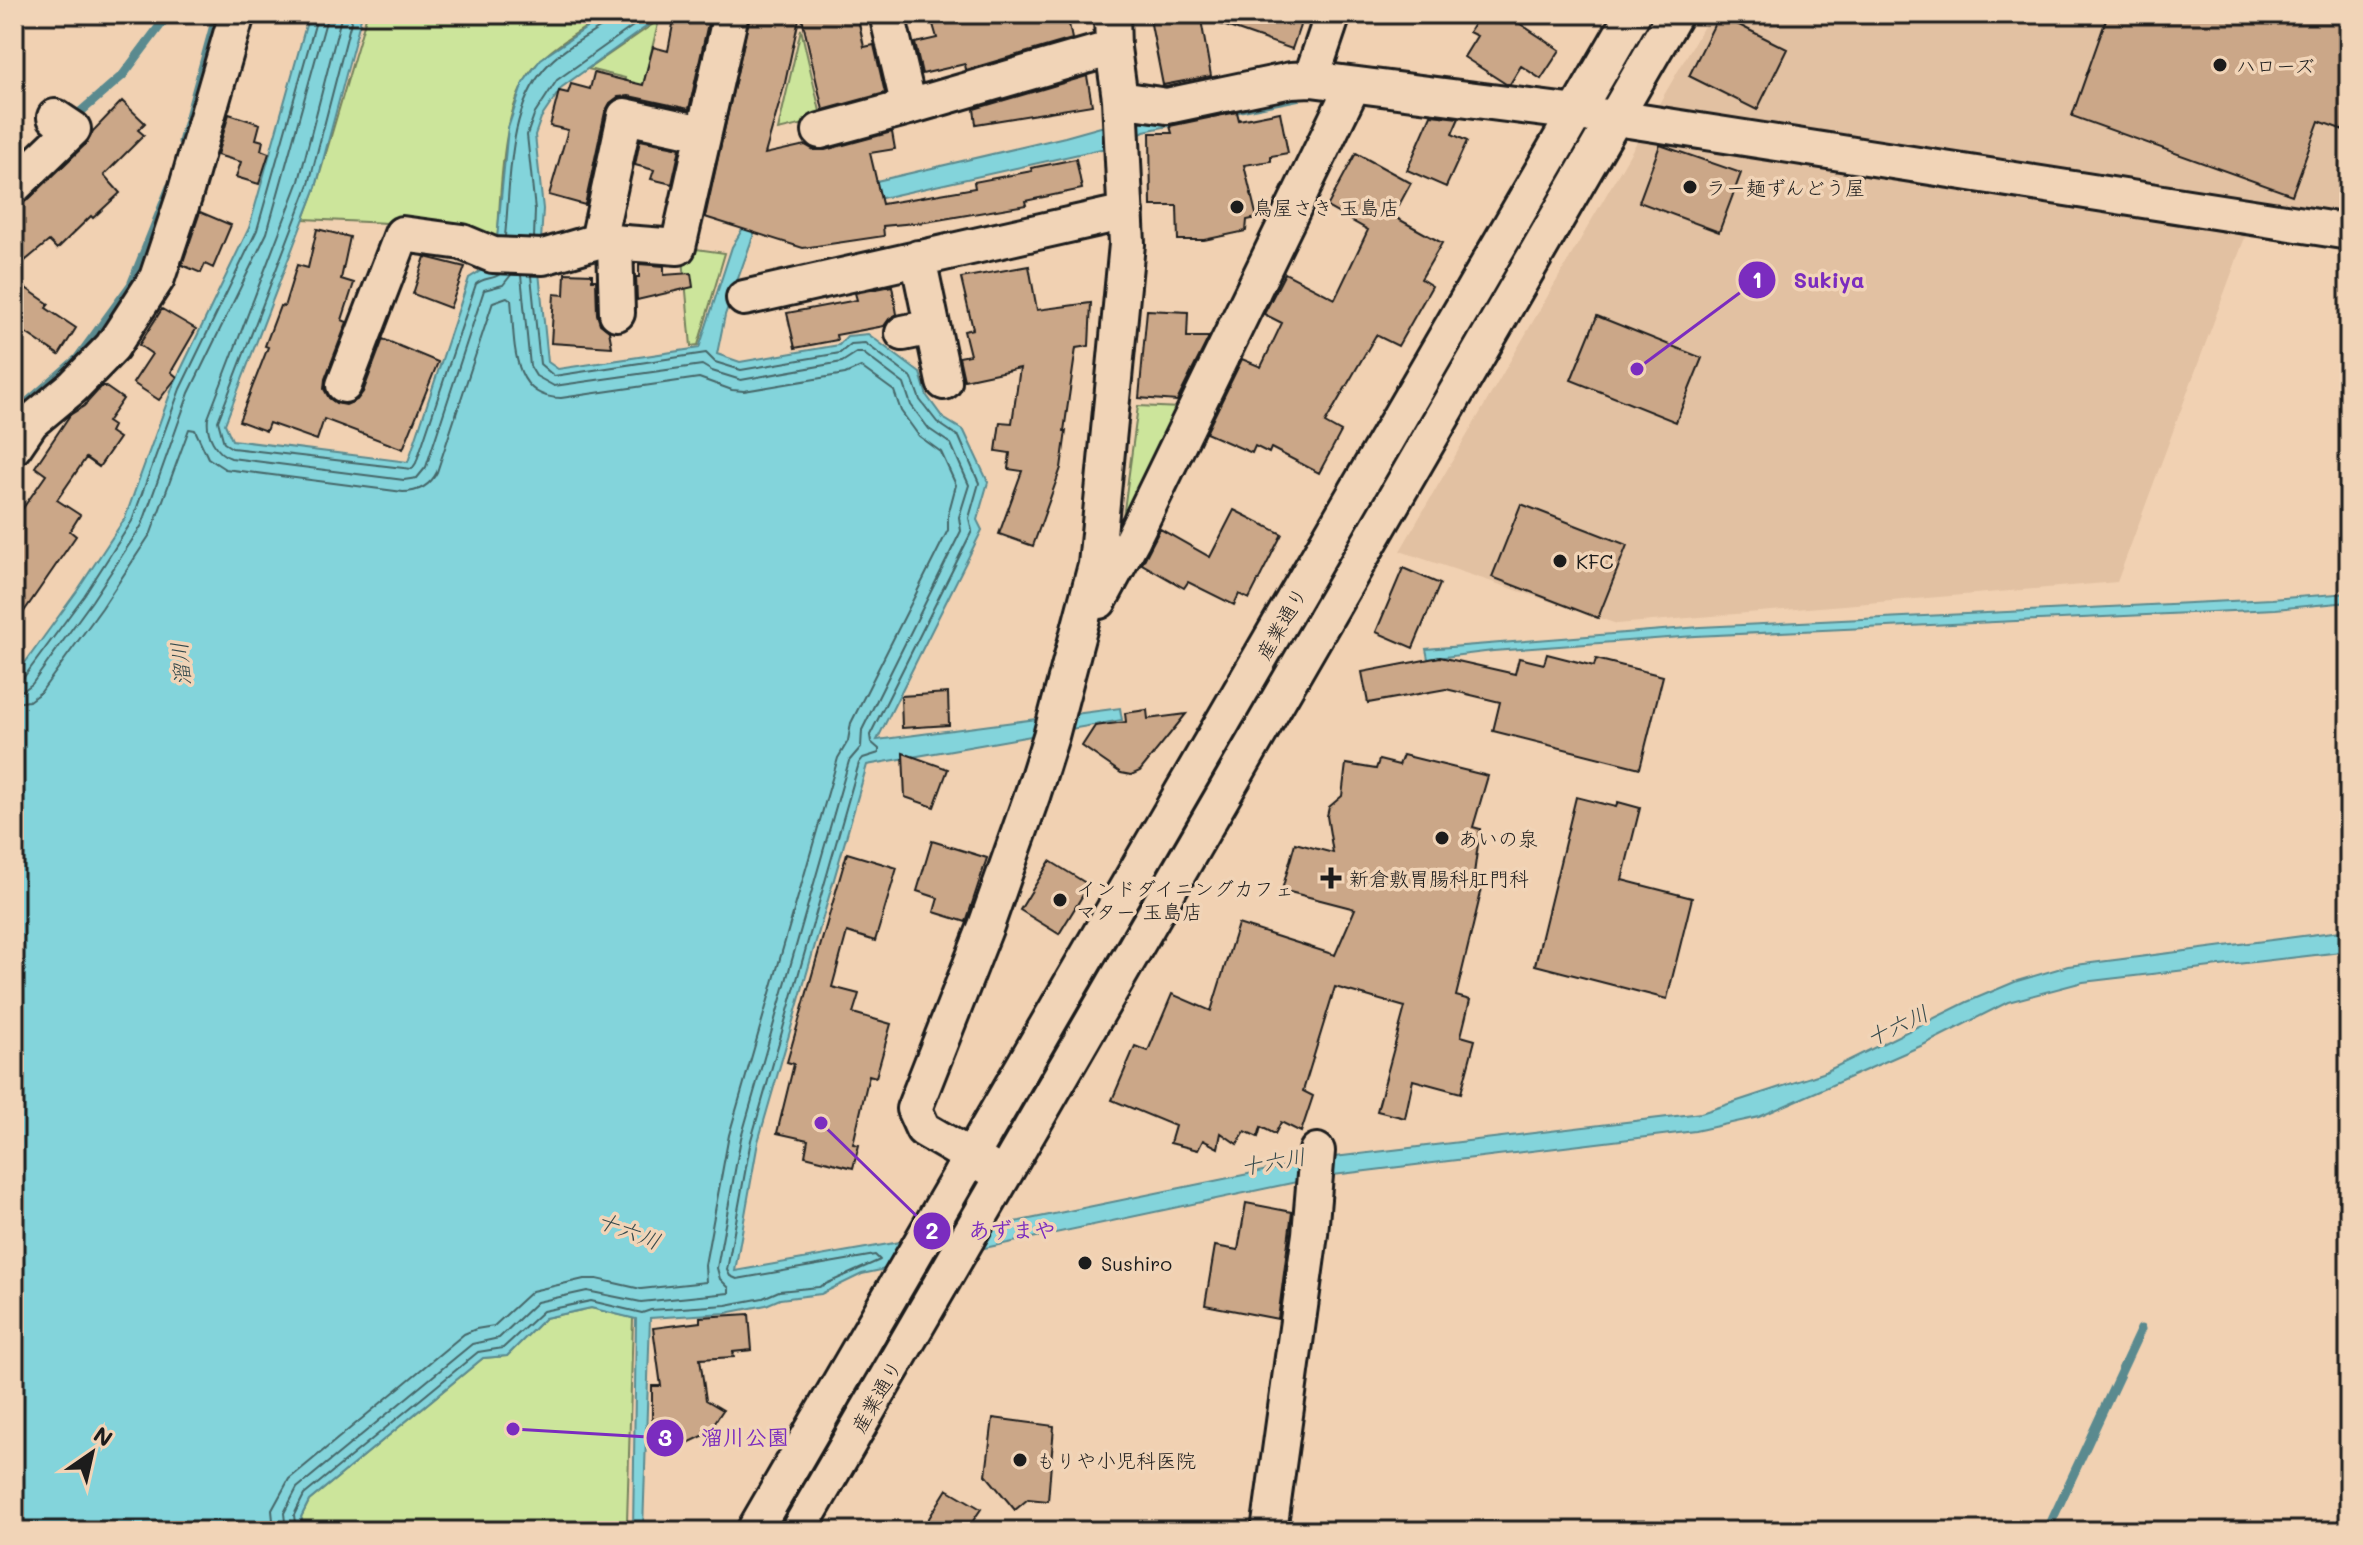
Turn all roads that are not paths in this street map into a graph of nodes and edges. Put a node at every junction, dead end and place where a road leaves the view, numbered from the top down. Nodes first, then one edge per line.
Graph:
1 (237, 14) edge
2 (731, 14) edge
3 (887, 14) edge
4 (1112, 14) edge
5 (1333, 14) edge
6 (1633, 14) edge
7 (1675, 14) edge
8 (1113, 48) junction
9 (1311, 79) junction
10 (1353, 85) junction
11 (1120, 99) junction
12 (909, 107) junction
13 (1577, 113) junction
14 (1616, 118) junction
15 (62, 121) dead end
16 (820, 131) dead end
17 (703, 133) junction
18 (14, 186) edge
19 (1126, 212) junction
20 (2349, 232) edge
21 (607, 241) junction
22 (918, 258) junction
23 (744, 298) dead end
24 (617, 313) dead end
25 (944, 382) dead end
26 (344, 385) dead end
27 (20, 430) edge
28 (1076, 645) junction
29 (971, 1157) junction
30 (1316, 1166) dead end
31 (1004, 1175) junction
32 (754, 1531) edge
33 (798, 1531) edge
34 (1269, 1531) edge

1 - 27 street
2 - 17 street
3 - 12 street
4 - 8 street
5 - 9 street
6 - 13 street, 産業通り
7 - 14 street, 産業通り
8 - 11 street
8 - 12 street
9 - 10 street
9 - 11 street
10 - 13 street
10 - 28 street
11 - 19 street
12 - 16 street
13 - 14 street
13 - 29 street, 産業通り
14 - 20 street
14 - 31 street, 産業通り
15 - 18 street
17 - 21 street
17 - 21 street
19 - 22 street
19 - 28 street
21 - 24 street
21 - 26 street
22 - 23 street
22 - 25 street
28 - 29 street
29 - 31 street
29 - 32 street, 産業通り
30 - 34 street
31 - 33 street, 産業通り

